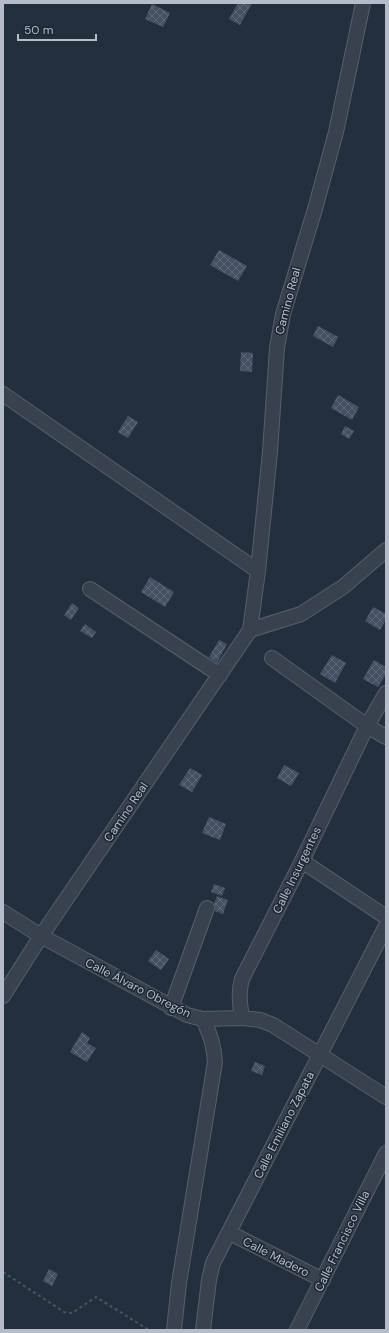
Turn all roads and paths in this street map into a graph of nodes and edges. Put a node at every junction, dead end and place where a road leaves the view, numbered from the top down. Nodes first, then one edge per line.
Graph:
1 (363, 3) edge
2 (3, 394) edge
3 (386, 550) edge
4 (258, 571) junction
5 (90, 589) dead end
6 (250, 630) junction
7 (272, 658) dead end
8 (220, 675) junction
9 (386, 693) edge
10 (367, 726) junction
11 (386, 737) edge
12 (302, 861) junction
13 (207, 908) dead end
14 (3, 912) edge
15 (386, 917) edge
16 (386, 926) edge
17 (41, 936) junction
18 (3, 996) edge
19 (171, 1008) junction
20 (242, 1018) junction
21 (203, 1019) junction
22 (320, 1055) junction
23 (386, 1097) edge
24 (386, 1153) edge
25 (230, 1234) junction
26 (3, 1272) edge
27 (323, 1280) junction
28 (149, 1330) edge
29 (174, 1330) edge
30 (202, 1330) edge
31 (297, 1330) edge

1 - 4 street, Camino Real
2 - 4 street
3 - 6 street
4 - 6 street, Camino Real
5 - 8 street
6 - 8 street, Camino Real
7 - 10 street
8 - 17 street, Camino Real
9 - 10 street, Calle Insurgentes
10 - 11 street
10 - 12 street, Calle Insurgentes
12 - 15 street
12 - 20 street, Calle Insurgentes
13 - 19 street
14 - 17 street, Calle Álvaro Obregón
16 - 22 street, Calle Emiliano Zapata
17 - 18 street, Camino Real
17 - 19 street, Calle Álvaro Obregón
19 - 21 street, Calle Álvaro Obregón
20 - 21 street, Calle Álvaro Obregón
20 - 22 street, Calle Álvaro Obregón
21 - 29 street
22 - 23 street, Calle Álvaro Obregón
22 - 25 street, Calle Emiliano Zapata
24 - 27 street, Calle Francisco Villa
25 - 27 street, Calle Madero
25 - 30 street, Calle Emiliano Zapata
26 - 28 path
27 - 31 street, Calle Francisco Villa

